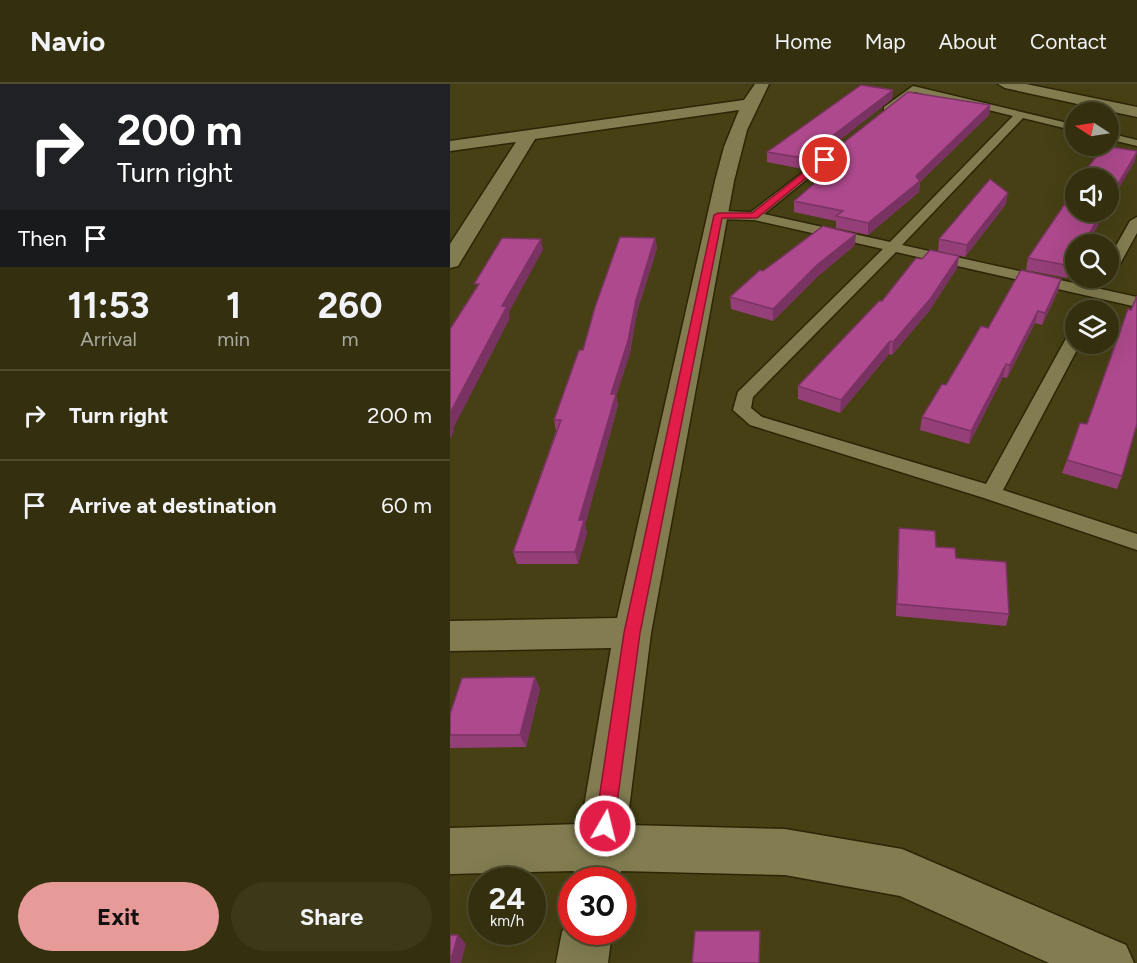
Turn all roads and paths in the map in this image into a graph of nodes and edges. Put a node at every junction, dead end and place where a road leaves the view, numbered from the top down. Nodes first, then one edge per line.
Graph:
1 (1005, 84) edge
2 (754, 94) edge
3 (1137, 112) edge
4 (1020, 115) junction
5 (876, 119) edge
6 (1065, 125) edge
7 (529, 135) junction
8 (1119, 139) edge
9 (848, 141) edge
10 (1137, 143) edge
11 (450, 146) edge
12 (718, 215) junction
13 (754, 216) junction
14 (1137, 221) edge
15 (893, 247) junction
16 (1119, 253) edge
17 (450, 261) edge
18 (1101, 288) edge
19 (1098, 293) junction
20 (1094, 300) edge
21 (1137, 302) edge
22 (1066, 354) edge
23 (991, 493) junction
24 (1137, 542) edge
25 (632, 633) junction
26 (450, 636) edge
27 (450, 851) edge
28 (599, 864) edge
29 (585, 945) edge
30 (582, 963) edge
31 (1108, 963) edge

1 - 3 street
2 - 7 street
2 - 12 street
4 - 5 lane
4 - 6 lane
4 - 15 lane
7 - 11 street
7 - 17 street
8 - 10 lane
9 - 13 lane
12 - 13 lane
12 - 25 street
13 - 15 lane
14 - 16 lane
15 - 19 lane
15 - 23 lane
18 - 19 lane
19 - 20 lane
19 - 21 lane
22 - 23 lane
23 - 24 lane
25 - 26 street
25 - 28 street
27 - 28 street
28 - 31 street
29 - 30 street

